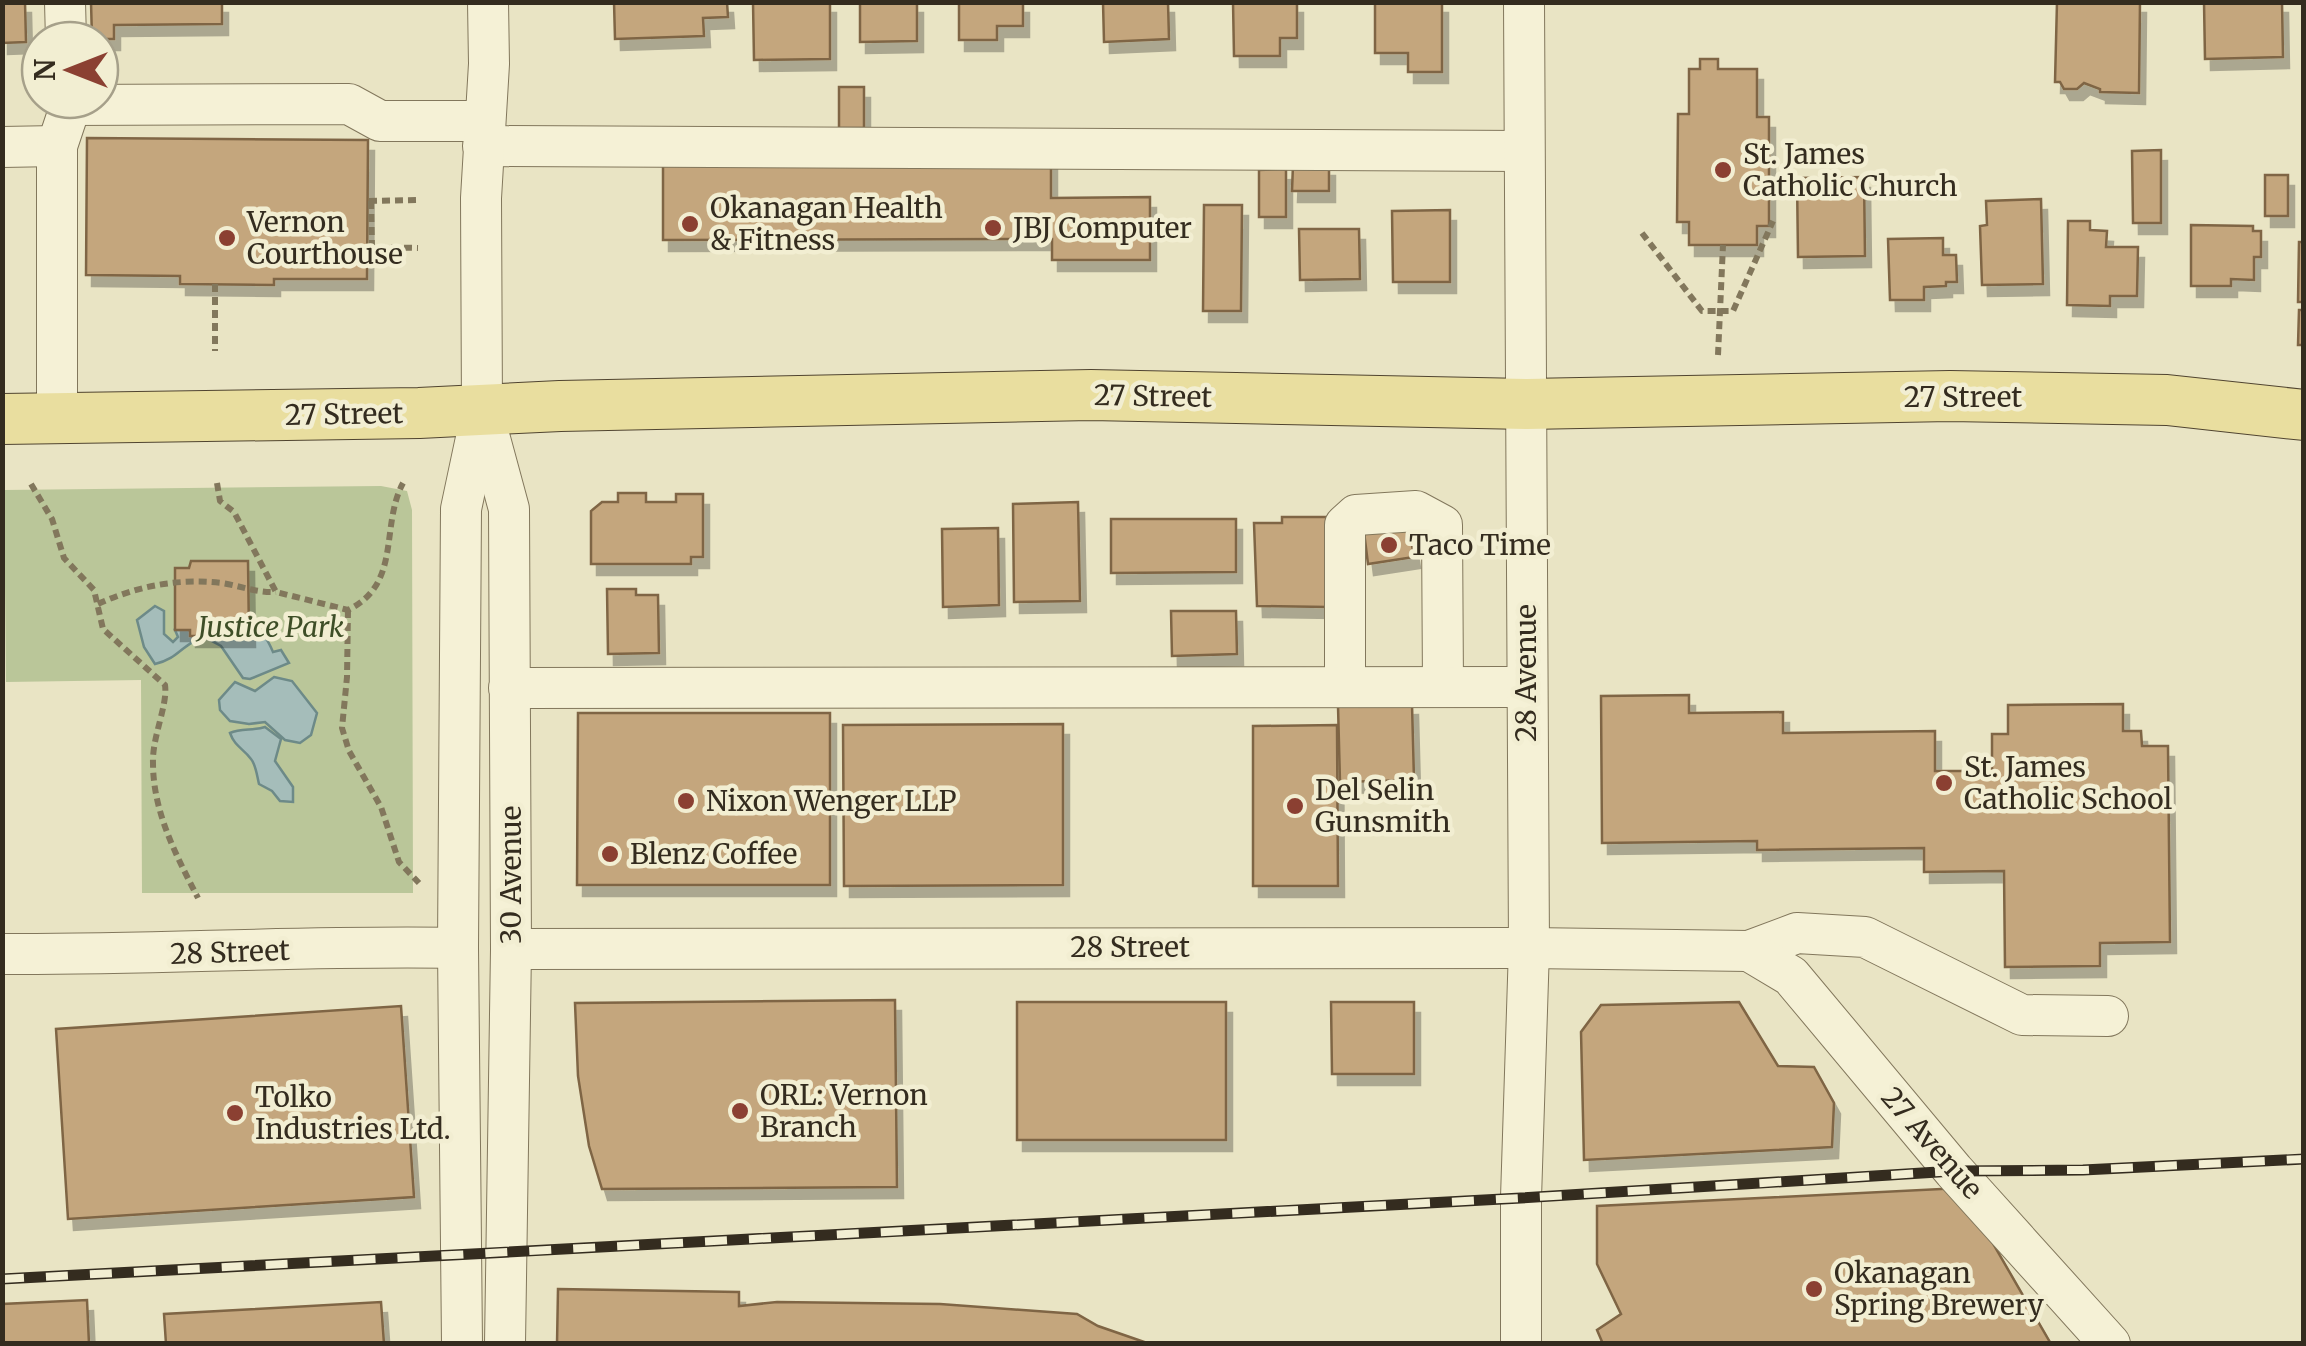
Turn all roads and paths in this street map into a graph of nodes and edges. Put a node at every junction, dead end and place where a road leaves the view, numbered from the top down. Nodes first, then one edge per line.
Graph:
1 (488, 2) edge
2 (1524, 2) edge
3 (120, 102) edge
4 (66, 120) edge
5 (484, 133) junction
6 (57, 146) junction
7 (2, 147) edge
8 (1524, 151) junction
9 (418, 200) dead end
10 (1773, 221) dead end
11 (1642, 233) dead end
12 (1724, 245) dead end
13 (418, 248) dead end
14 (215, 284) dead end
15 (1720, 313) junction
16 (215, 351) dead end
17 (1718, 355) dead end
18 (1526, 404) junction
19 (482, 410) junction
20 (2304, 414) edge
21 (57, 417) junction
22 (2, 420) edge
23 (217, 483) dead end
24 (403, 483) dead end
25 (31, 484) dead end
26 (276, 592) junction
27 (98, 604) junction
28 (348, 610) junction
29 (1345, 687) junction
30 (1443, 687) junction
31 (1526, 687) junction
32 (510, 688) junction
33 (419, 883) dead end
34 (198, 898) dead end
35 (458, 948) junction
36 (512, 948) junction
37 (1528, 948) junction
38 (1750, 951) junction
39 (2, 954) edge
40 (2108, 1016) dead end
41 (462, 1344) edge
42 (505, 1344) edge
43 (1522, 1344) edge
44 (2110, 1344) edge

1 - 5 street, 30 Avenue
2 - 8 street, 28 Avenue
3 - 5 street
4 - 6 street
5 - 8 street
5 - 19 street, 30 Avenue
6 - 7 street
6 - 21 street
8 - 18 street, 28 Avenue
9 - 13 path
10 - 15 path
11 - 15 path
12 - 15 path
14 - 16 path
15 - 17 path
18 - 19 main road, 27 Street
18 - 20 main road, 27 Street
18 - 31 street, 28 Avenue
19 - 21 main road, 27 Street
19 - 32 street, 30 Avenue
19 - 35 street, 30 Avenue
21 - 22 main road, 27 Street
23 - 26 path
24 - 28 path
25 - 27 path
26 - 27 path
26 - 28 path
27 - 34 path
28 - 33 path
29 - 30 street
29 - 30 street
29 - 32 street
30 - 31 street
31 - 37 street, 28 Avenue
32 - 36 street, 30 Avenue
35 - 39 street, 28 Street
35 - 41 street, 30 Avenue
36 - 37 street, 28 Street
36 - 42 street, 30 Avenue
37 - 38 street, 28 Street
37 - 43 street, 28 Avenue
38 - 40 street
38 - 44 street, 27 Avenue

